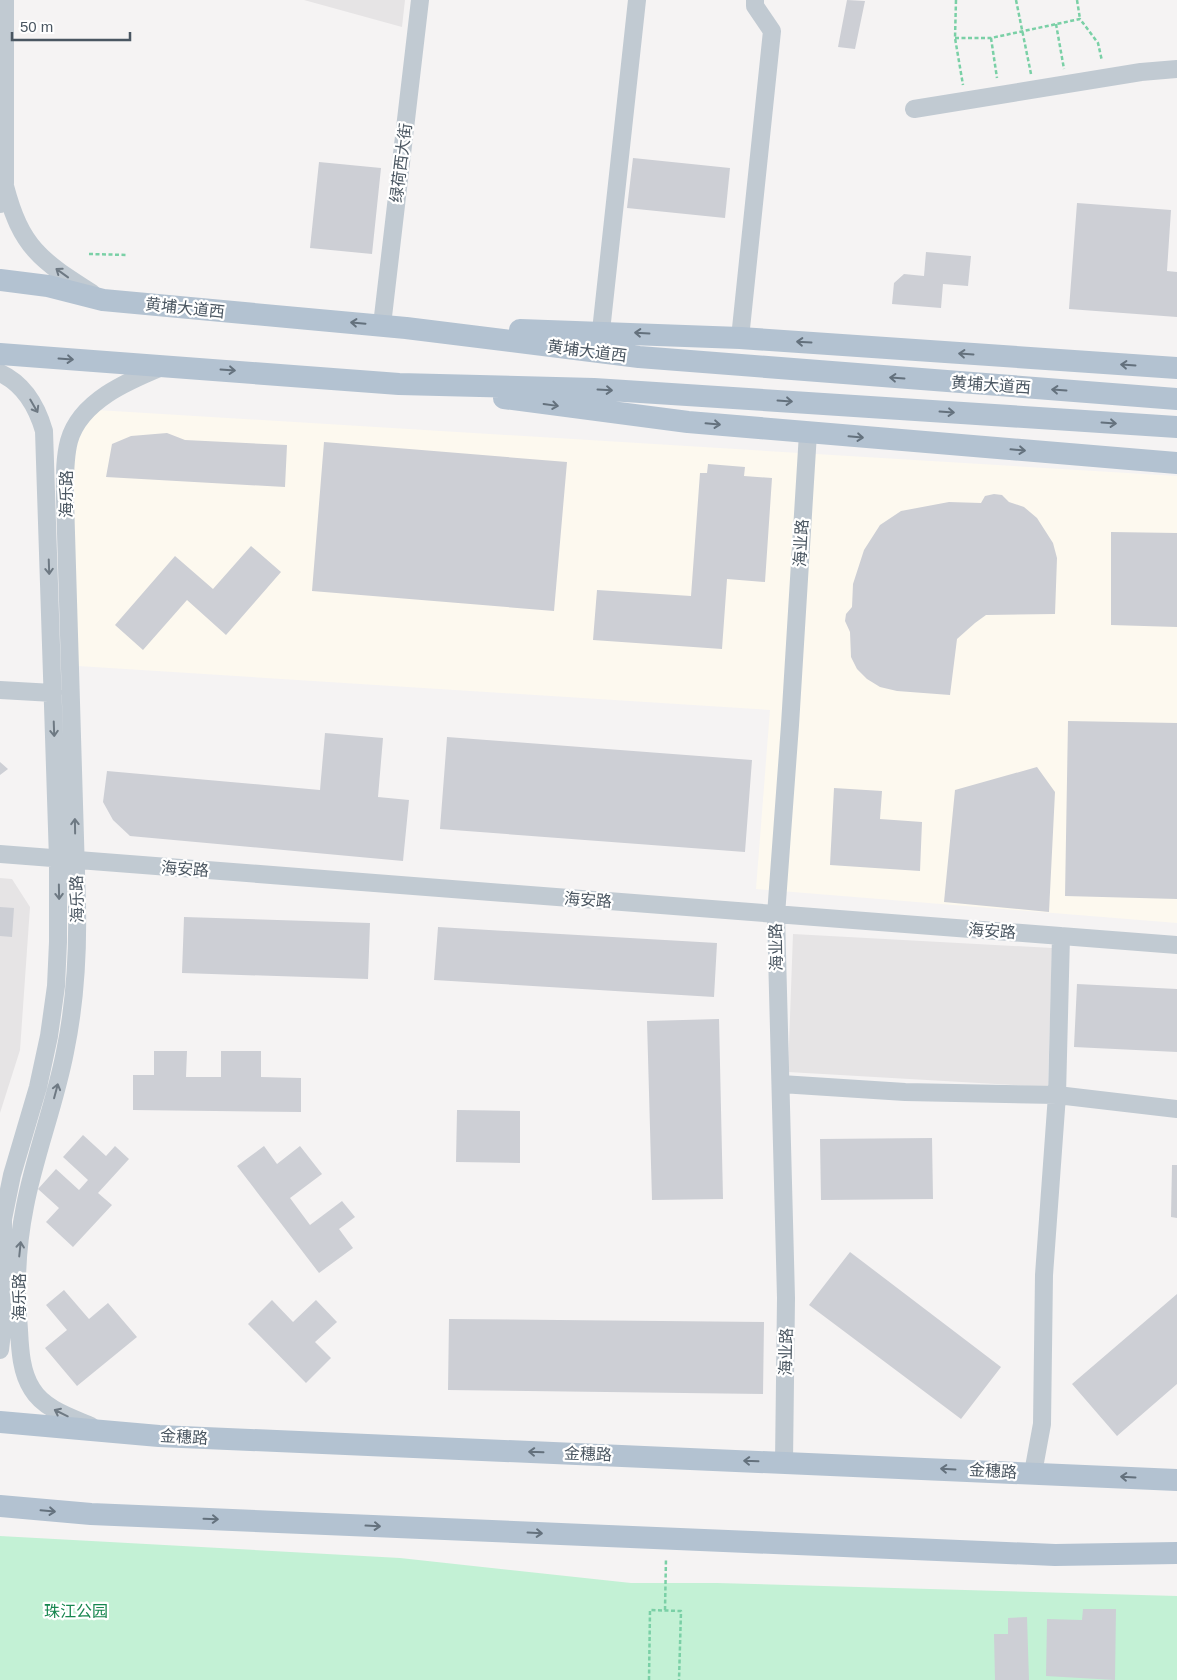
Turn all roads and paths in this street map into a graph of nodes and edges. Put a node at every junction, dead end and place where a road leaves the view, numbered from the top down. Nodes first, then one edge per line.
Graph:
1 (5, 0) edge
2 (420, 0) edge
3 (637, 0) edge
4 (956, 0) edge
5 (1016, 0) edge
6 (1077, 0) edge
7 (755, 3) edge
8 (1080, 19) junction
9 (1056, 24) junction
10 (1023, 32) junction
11 (955, 38) junction
12 (991, 38) junction
13 (1177, 69) edge
14 (1106, 77) junction
15 (1068, 84) junction
16 (1034, 90) junction
17 (1000, 96) junction
18 (966, 101) junction
19 (914, 109) dead end
20 (5, 184) junction
21 (0, 204) edge
22 (89, 254) dead end
23 (126, 255) dead end
24 (0, 280) edge
25 (0, 296) edge
26 (104, 300) junction
27 (382, 325) junction
28 (406, 328) junction
29 (601, 331) junction
30 (740, 338) junction
31 (0, 354) edge
32 (166, 366) junction
33 (1177, 368) edge
34 (0, 373) edge
35 (399, 384) junction
36 (1177, 399) edge
37 (1177, 428) edge
38 (808, 433) junction
39 (1177, 463) edge
40 (0, 690) edge
41 (53, 693) junction
42 (0, 854) edge
43 (67, 860) junction
44 (776, 915) junction
45 (1061, 936) junction
46 (1177, 945) edge
47 (781, 1084) junction
48 (1058, 1095) junction
49 (1177, 1109) edge
50 (0, 1350) edge
51 (0, 1422) edge
52 (106, 1432) junction
53 (784, 1462) junction
54 (1033, 1473) junction
55 (1177, 1480) edge
56 (0, 1506) edge
57 (667, 1539) junction
58 (1177, 1553) edge
59 (665, 1610) junction
60 (649, 1680) edge
61 (679, 1680) edge

1 - 20 street
2 - 27 street, 绿荷西大街
3 - 29 street
4 - 11 path
5 - 10 path
6 - 8 path
7 - 30 street
8 - 9 path
8 - 14 path
9 - 10 path
9 - 15 path
10 - 12 path
10 - 16 path
11 - 12 path
11 - 18 path
12 - 17 path
13 - 14 street
14 - 15 street
15 - 16 street
16 - 17 street
17 - 18 street
18 - 19 street
20 - 21 street
26 -> 20 street
22 - 23 path
24 - 26 main road, 黄埔大道西
25 - 26 main road
27 -> 26 main road, 黄埔大道西
27 - 28 main road, 黄埔大道西
28 - 29 main road
36 -> 28 main road, 黄埔大道西
30 -> 29 main road
33 -> 30 main road
31 -> 32 main road, 黄埔大道西
32 -> 35 main road, 黄埔大道西
43 -> 32 street, 海乐路
34 -> 41 street, 海乐路
35 -> 37 main road, 黄埔大道西
35 -> 38 main road
38 -> 39 main road
38 - 44 street, 海业路
40 - 41 street
41 -> 43 street, 海乐路
42 - 43 street, 海安路
43 - 44 street, 海安路
43 -> 50 street, 海乐路
52 -> 43 street, 海乐路
44 - 45 street, 海安路
44 - 47 street, 海业路
45 - 46 street, 海安路
45 - 48 street
47 - 48 street
47 - 53 street, 海业路
48 - 49 street
48 - 54 street
51 - 52 main road, 金穗路
53 -> 52 main road, 金穗路
54 -> 53 main road, 金穗路
55 -> 54 main road, 金穗路
56 -> 57 main road
57 - 58 main road
57 - 59 path
59 - 60 path
59 - 61 path

